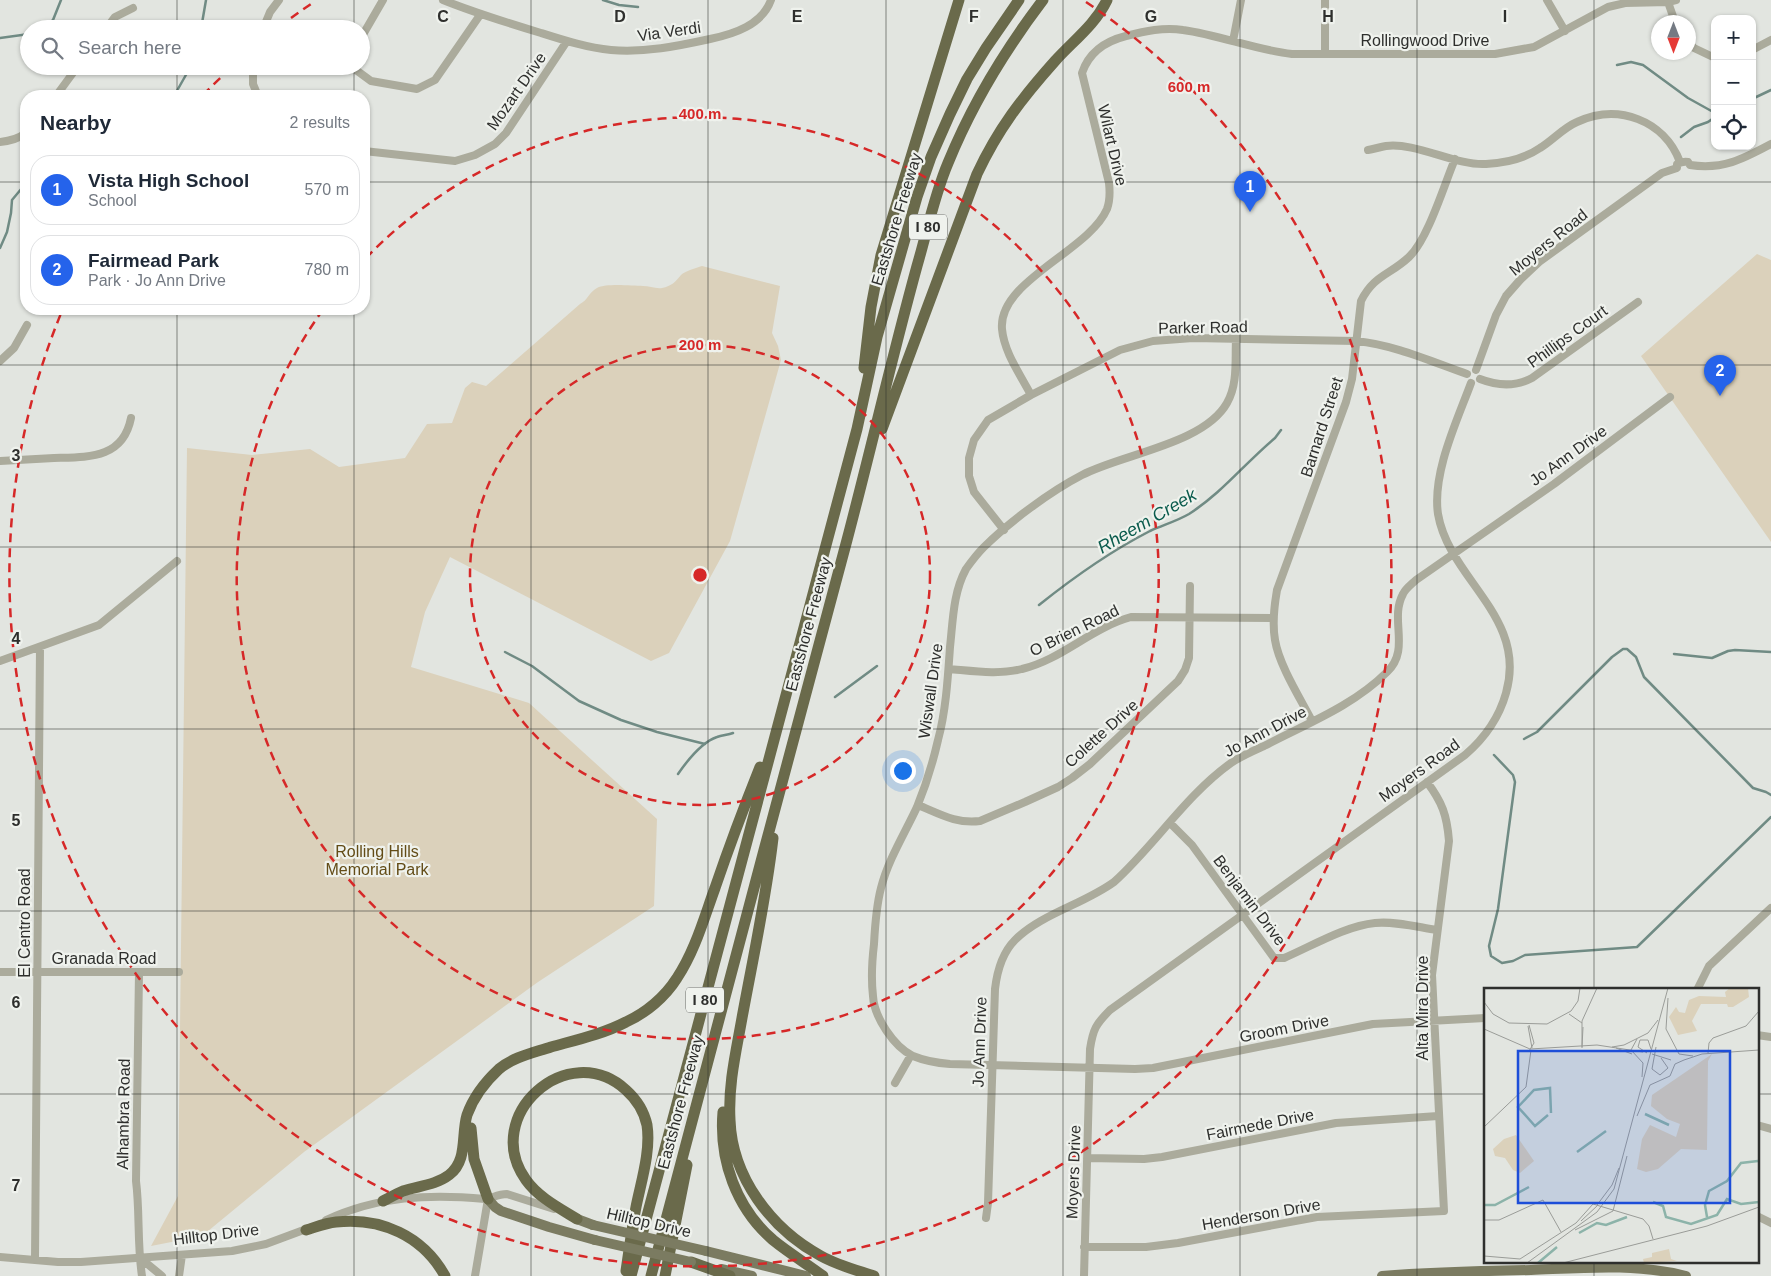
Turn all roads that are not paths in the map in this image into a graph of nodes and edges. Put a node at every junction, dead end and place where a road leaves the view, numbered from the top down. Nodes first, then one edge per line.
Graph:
1 (279, 0) edge
2 (383, 0) edge
3 (443, 0) edge
4 (771, 0) edge
5 (959, 0) edge
6 (1019, 0) edge
7 (1043, 0) edge
8 (1107, 0) edge
9 (1241, 0) edge
10 (1325, 0) edge
11 (1547, 0) edge
12 (1672, 1) edge
13 (1625, 2) edge
14 (133, 8) dead end
15 (480, 15) junction
16 (1674, 15) edge
17 (113, 20) edge
18 (267, 20) edge
19 (370, 22) edge
20 (1166, 29) joint
21 (1565, 31) junction
22 (1771, 40) edge
23 (567, 41) junction
24 (1233, 41) junction
25 (1756, 48) edge
26 (1696, 49) edge
27 (1325, 53) junction
28 (1711, 56) edge
29 (71, 75) edge
30 (253, 75) edge
31 (363, 75) edge
32 (60, 90) edge
33 (256, 90) edge
34 (20, 136) edge
35 (0, 142) edge
36 (1771, 144) edge
37 (1368, 150) dead end
38 (370, 152) edge
39 (1455, 159) junction
40 (1679, 165) junction
41 (1638, 302) dead end
42 (27, 325) dead end
43 (1236, 339) junction
44 (1356, 341) junction
45 (0, 361) edge
46 (1476, 370) junction
47 (1467, 374) junction
48 (1480, 379) junction
49 (1471, 383) junction
50 (1031, 395) junction
51 (1670, 397) dead end
52 (131, 418) dead end
53 (857, 430) junction
54 (0, 461) edge
55 (864, 476) junction
56 (1004, 530) junction
57 (1454, 554) junction
58 (177, 561) dead end
59 (1190, 586) dead end
60 (1190, 616) junction
61 (1273, 618) junction
62 (40, 647) junction
63 (0, 661) edge
64 (949, 669) junction
65 (1312, 721) junction
66 (778, 724) junction
67 (1427, 782) junction
68 (779, 796) junction
69 (918, 804) junction
70 (1170, 823) junction
71 (1771, 908) edge
72 (1244, 914) junction
73 (1437, 930) junction
74 (0, 972) edge
75 (38, 972) junction
76 (139, 972) junction
77 (179, 972) dead end
78 (1698, 988) edge
79 (1484, 1018) edge
80 (1434, 1021) junction
81 (1758, 1035) edge
82 (1771, 1038) edge
83 (911, 1055) junction
84 (734, 1062) junction
85 (992, 1065) junction
86 (1089, 1068) junction
87 (705, 1072) junction
88 (895, 1083) dead end
89 (486, 1084) junction
90 (1438, 1116) junction
91 (1758, 1125) edge
92 (1771, 1128) edge
93 (1087, 1158) junction
94 (488, 1199) junction
95 (383, 1201) junction
96 (1444, 1211) joint
97 (1758, 1216) edge
98 (986, 1218) dead end
99 (577, 1219) junction
100 (1771, 1223) edge
101 (306, 1230) junction
102 (1084, 1246) junction
103 (182, 1255) junction
104 (0, 1257) edge
105 (139, 1257) junction
106 (35, 1259) junction
107 (691, 1262) junction
108 (1629, 1264) edge
109 (1620, 1268) junction
110 (1658, 1269) edge
111 (1645, 1274) edge
112 (142, 1276) edge
113 (162, 1276) edge
114 (179, 1276) edge
115 (445, 1276) edge
116 (475, 1276) edge
117 (625, 1276) edge
118 (631, 1276) edge
119 (651, 1276) edge
120 (665, 1276) edge
121 (730, 1276) edge
122 (752, 1276) edge
123 (806, 1276) edge
124 (823, 1276) edge
125 (874, 1276) edge
126 (1084, 1276) edge
127 (1382, 1276) edge
128 (1682, 1276) edge

1 - 18 street
2 - 19 street
3 - 15 street, Via Verdi
4 - 23 street, Via Verdi
5 - 53 highway
6 - 53 highway, Eastshore Freeway / I 80
7 - 55 highway, Eastshore Freeway / I 80
8 - 55 highway
9 - 24 street
10 - 27 street
11 - 21 street
12 - 13 street, Rollingwood Drive
12 - 16 street
13 - 21 street, Rollingwood Drive
14 - 17 street
15 - 23 street, Via Verdi
15 - 31 street
20 - 24 street, Rollingwood Drive
20 - 50 street, Wilart Drive
21 - 27 street, Rollingwood Drive
22 - 25 street
23 - 38 street, Mozart Drive
24 - 27 street, Rollingwood Drive
26 - 28 street
29 - 32 street
30 - 33 street
34 - 35 street
36 - 40 street
37 - 39 street
39 - 40 street
39 - 44 street, Barnard Street
40 - 46 street, Moyers Road
41 - 48 street, Phillips Court
42 - 45 street
43 - 44 street, Parker Road
43 - 50 street, Parker Road
43 - 56 street, Wiswall Drive
44 - 47 street, Parker Road
44 - 61 street, Barnard Street
46 - 47 street
46 - 48 street
47 - 49 street
48 - 49 street
49 - 57 street, Moyers Road
50 - 56 street, Parker Road
51 - 57 street, Jo Ann Drive
52 - 54 street
53 - 66 highway, Eastshore Freeway / I 80
55 - 68 highway, Eastshore Freeway / I 80
56 - 64 street, Wiswall Drive
57 - 65 street, Jo Ann Drive
57 - 67 street, Moyers Road
58 - 62 street
59 - 60 street, Colette Drive
60 - 61 street, O Brien Road
60 - 64 street, O Brien Road
60 - 69 street, Colette Drive
61 - 65 street, Barnard Street
62 - 63 street
62 - 75 street, El Centro Road
64 - 69 street, Wiswall Drive
65 - 70 street, Jo Ann Drive
66 - 89 highway
66 - 118 highway, Eastshore Freeway / I 80
67 - 72 street, Moyers Road
67 - 73 street, Alta Mira Drive
68 - 84 highway
68 - 87 highway, Eastshore Freeway / I 80
69 - 83 street, Wiswall Drive
70 - 72 street, Benjamin Drive
70 - 85 street, Jo Ann Drive
71 - 78 street
72 - 73 street, Benjamin Drive
72 - 86 street, Moyers Road
73 - 80 street, Alta Mira Drive
74 - 75 street, Granada Road
75 - 76 street, Granada Road
75 - 106 street, El Centro Road
76 - 77 street, Granada Road
76 - 105 street, Alhambra Road
79 - 80 street, Groom Drive
80 - 86 street, Groom Drive
80 - 90 street, Alta Mira Drive
81 - 82 street
83 - 85 street, Wiswall Drive
83 - 88 street
84 - 124 highway
84 - 125 highway
85 - 86 street, Wiswall Drive
85 - 98 street, Jo Ann Drive
86 - 93 street, Moyers Drive
87 - 119 highway, Eastshore Freeway / I 80
87 - 120 highway
89 - 94 highway
89 - 95 highway
90 - 93 street, Fairmede Drive
90 - 96 street, Alta Mira Drive
91 - 92 street
93 - 102 street, Moyers Drive
94 - 95 street, Hilltop Drive
94 - 99 street, Hilltop Drive
94 - 107 main road, Hilltop Drive, bridge
94 - 116 street
95 - 101 street, Hilltop Drive
96 - 102 street, Henderson Drive
97 - 100 street
99 - 117 highway
99 - 123 main road, Hilltop Drive, bridge
101 - 103 street, Hilltop Drive
101 - 115 highway
102 - 126 street, Moyers Drive
103 - 105 street, Hilltop Drive
103 - 114 street
104 - 106 street, Hilltop Drive
105 - 106 street, Hilltop Drive
105 - 112 street, Alhambra Road
105 - 113 street
107 - 121 highway
107 - 122 main road, Hilltop Drive
108 - 109 main road
109 - 111 main road
109 - 127 main road
110 - 111 main road
110 - 128 main road

